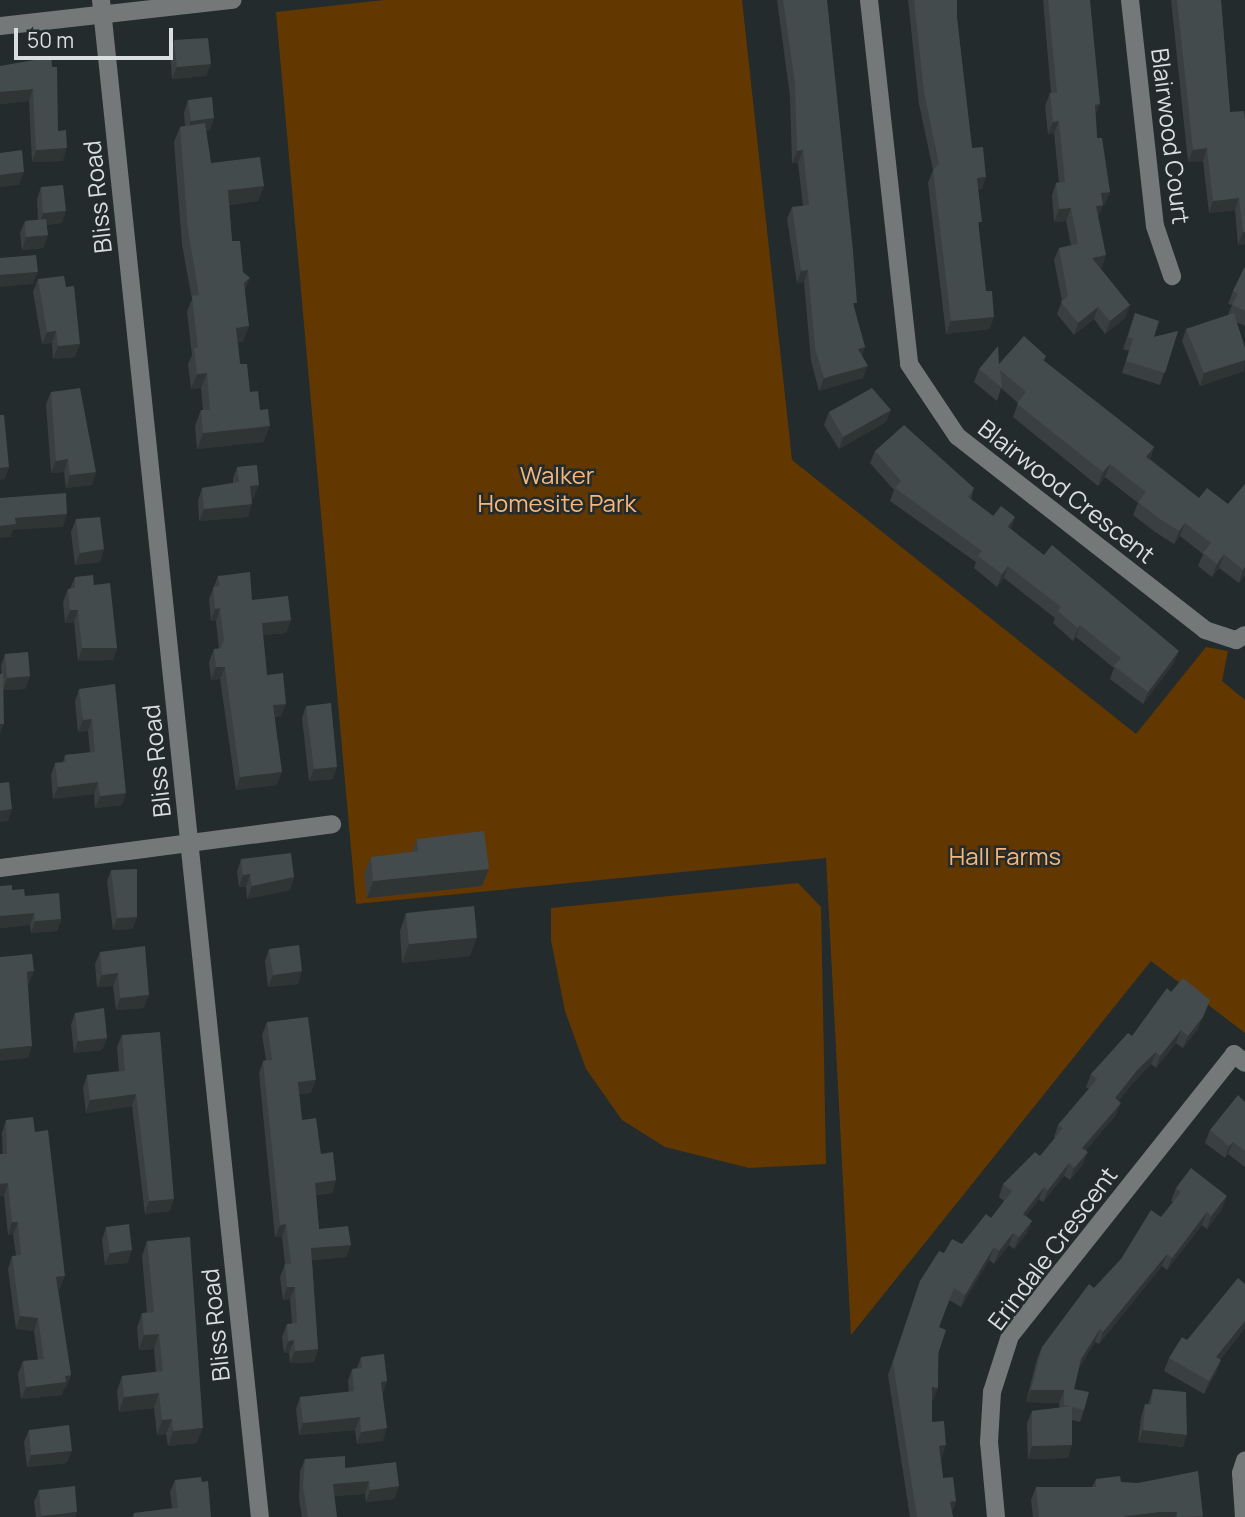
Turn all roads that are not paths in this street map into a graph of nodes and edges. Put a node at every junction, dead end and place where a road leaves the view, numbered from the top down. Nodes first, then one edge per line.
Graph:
1 (233, 0) edge
2 (869, 0) edge
3 (1130, 0) edge
4 (102, 7) edge
5 (0, 26) edge
6 (1172, 276) dead end
7 (1245, 635) edge
8 (332, 824) dead end
9 (189, 846) junction
10 (0, 868) edge
11 (1245, 1063) edge
12 (1245, 1461) edge
13 (260, 1517) edge
14 (996, 1517) edge
15 (1244, 1517) edge

1 - 4 street
2 - 7 street, Blairwood Crescent
3 - 6 street, Blairwood Court
4 - 5 street
4 - 9 street, Bliss Road
8 - 9 street
9 - 10 street
9 - 13 street, Bliss Road
11 - 14 street, Erindale Crescent
12 - 15 street

